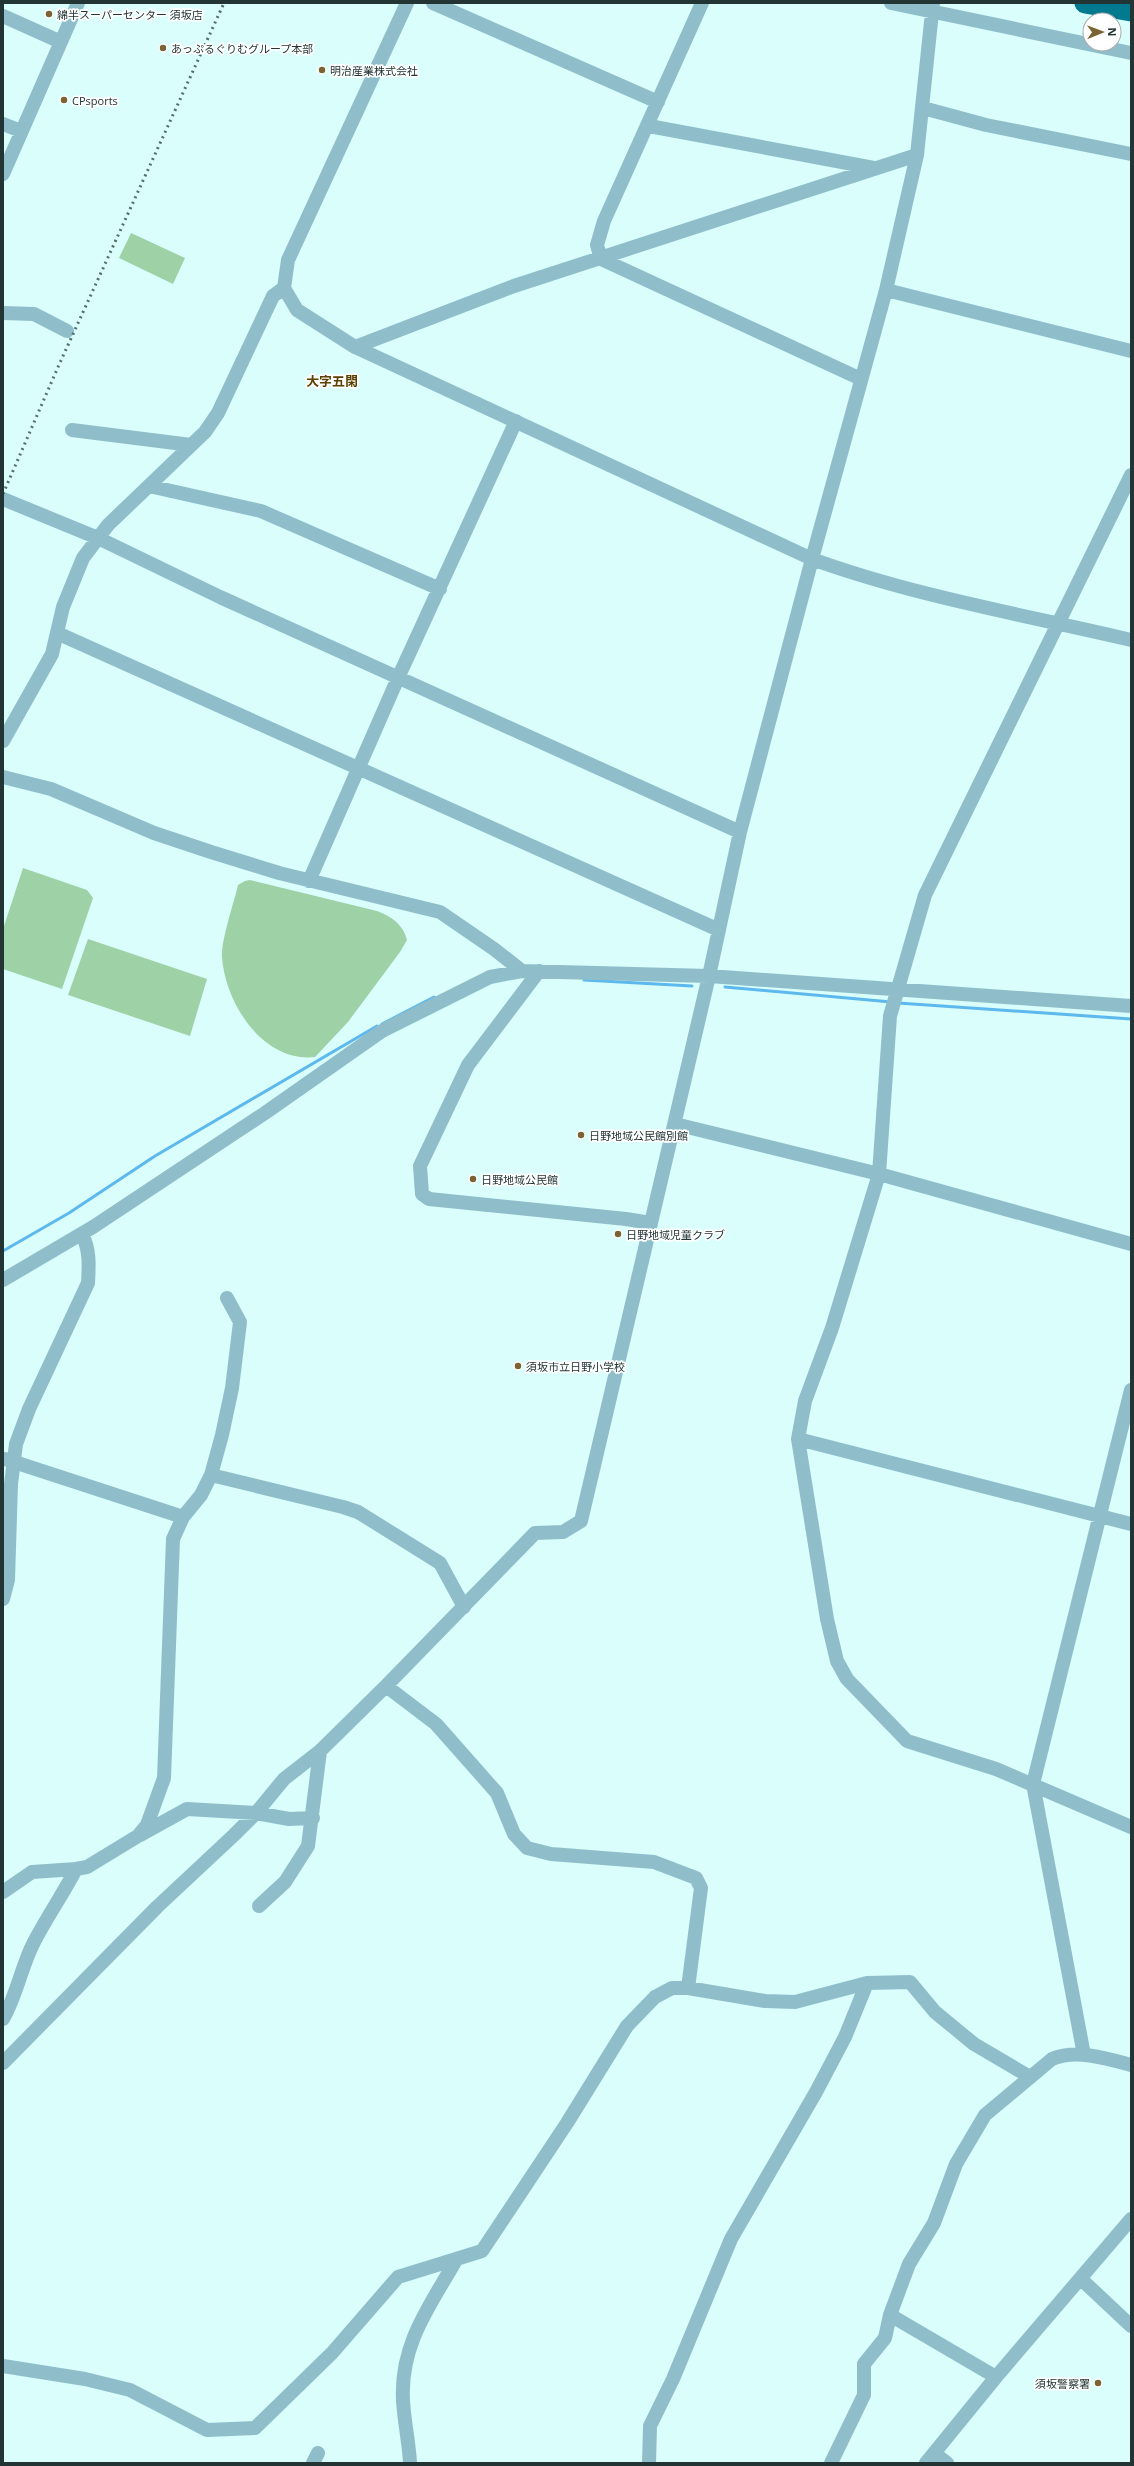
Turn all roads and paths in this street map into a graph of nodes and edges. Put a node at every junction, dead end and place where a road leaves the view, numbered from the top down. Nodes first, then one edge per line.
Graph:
1 (78, 3) edge
2 (407, 3) edge
3 (433, 3) edge
4 (702, 3) edge
5 (891, 3) edge
6 (1085, 3) edge
7 (933, 7) edge
8 (1131, 11) edge
9 (3, 16) edge
10 (61, 42) junction
11 (1131, 53) edge
12 (658, 102) junction
13 (923, 108) junction
14 (3, 124) edge
15 (649, 126) junction
16 (21, 131) junction
17 (1131, 154) edge
18 (917, 155) junction
19 (876, 169) junction
20 (3, 174) edge
21 (601, 259) junction
22 (284, 288) junction
23 (886, 290) junction
24 (3, 313) edge
25 (67, 331) dead end
26 (354, 347) junction
27 (1131, 351) edge
28 (861, 379) junction
29 (516, 421) junction
30 (72, 430) dead end
31 (192, 445) junction
32 (1131, 475) edge
33 (149, 486) junction
34 (3, 499) edge
35 (98, 538) junction
36 (812, 558) junction
37 (440, 589) junction
38 (1059, 623) junction
39 (58, 633) junction
40 (1131, 640) edge
41 (398, 678) junction
42 (3, 741) edge
43 (359, 768) junction
44 (3, 777) edge
45 (740, 832) junction
46 (309, 881) junction
47 (719, 930) junction
48 (522, 971) junction
49 (539, 971) junction
50 (709, 976) junction
51 (895, 997) junction
52 (1131, 1006) edge
53 (675, 1124) junction
54 (879, 1174) junction
55 (651, 1223) junction
56 (82, 1234) junction
57 (1131, 1244) edge
58 (3, 1280) edge
59 (226, 1298) dead end
60 (1131, 1390) edge
61 (798, 1439) junction
62 (8, 1460) edge
63 (211, 1475) junction
64 (183, 1517) junction
65 (1099, 1517) junction
66 (1131, 1524) edge
67 (3, 1599) edge
68 (464, 1607) junction
69 (386, 1686) junction
70 (320, 1751) junction
71 (1033, 1784) junction
72 (256, 1813) junction
73 (313, 1818) junction
74 (1131, 1827) edge
75 (138, 1836) junction
76 (76, 1869) junction
77 (3, 1892) edge
78 (259, 1906) dead end
79 (867, 1983) junction
80 (688, 1988) junction
81 (4, 2014) edge
82 (1084, 2055) junction
83 (3, 2062) edge
84 (1131, 2065) edge
85 (1030, 2077) junction
86 (1131, 2219) edge
87 (456, 2260) junction
88 (1081, 2279) junction
89 (890, 2315) junction
90 (1131, 2326) edge
91 (3, 2366) edge
92 (996, 2377) junction
93 (930, 2458) edge
94 (410, 2463) edge
95 (649, 2463) edge
96 (831, 2463) edge
97 (946, 2463) edge

1 - 10 street
2 - 22 street
3 - 12 street
4 - 12 street
5 - 7 street
6 - 8 highway
7 - 11 street
7 - 13 street
9 - 10 street
10 - 16 street
12 - 15 street
13 - 17 street
13 - 18 street
14 - 16 street
15 - 19 street
15 - 21 street
16 - 20 street
18 - 19 street
18 - 23 street
19 - 21 street
21 - 26 street
21 - 28 street
22 - 26 street
22 - 31 street
23 - 27 street
23 - 28 street
24 - 25 street
26 - 29 street
28 - 36 street
29 - 36 street
29 - 37 street
30 - 31 street
31 - 33 street
32 - 38 street
33 - 35 street
33 - 37 street
34 - 35 street
35 - 39 street
35 - 41 street
36 - 38 street
36 - 45 street
37 - 41 street
38 - 40 street
38 - 51 street
39 - 42 street
39 - 43 street
41 - 43 street
41 - 45 street
43 - 46 street
43 - 47 street
44 - 46 street
45 - 47 street
46 - 48 street
47 - 50 street
48 - 49 street
48 - 56 street
49 - 50 street
49 - 55 street
50 - 51 street
50 - 53 street
51 - 52 street
51 - 54 street
53 - 54 street
53 - 55 street
54 - 57 street
54 - 61 street
55 - 68 street
56 - 58 street
56 - 62 street
59 - 63 street
60 - 65 street
61 - 65 street
61 - 71 street
62 - 64 street
62 - 67 street
63 - 64 street
63 - 68 street
64 - 75 street
65 - 66 street
65 - 71 street
68 - 69 street
69 - 70 street
69 - 80 street
70 - 72 street
70 - 73 street
71 - 74 street
71 - 82 street
72 - 73 street
72 - 75 street
72 - 83 street
73 - 78 street
75 - 76 street
76 - 77 street
76 - 81 street
79 - 80 street
79 - 85 street
79 - 95 street
80 - 87 street
82 - 84 street
82 - 85 street
85 - 89 street
86 - 88 street
87 - 91 street
87 - 94 street
88 - 90 street
88 - 92 street
89 - 92 street
89 - 96 street
92 - 93 street
93 - 97 street

